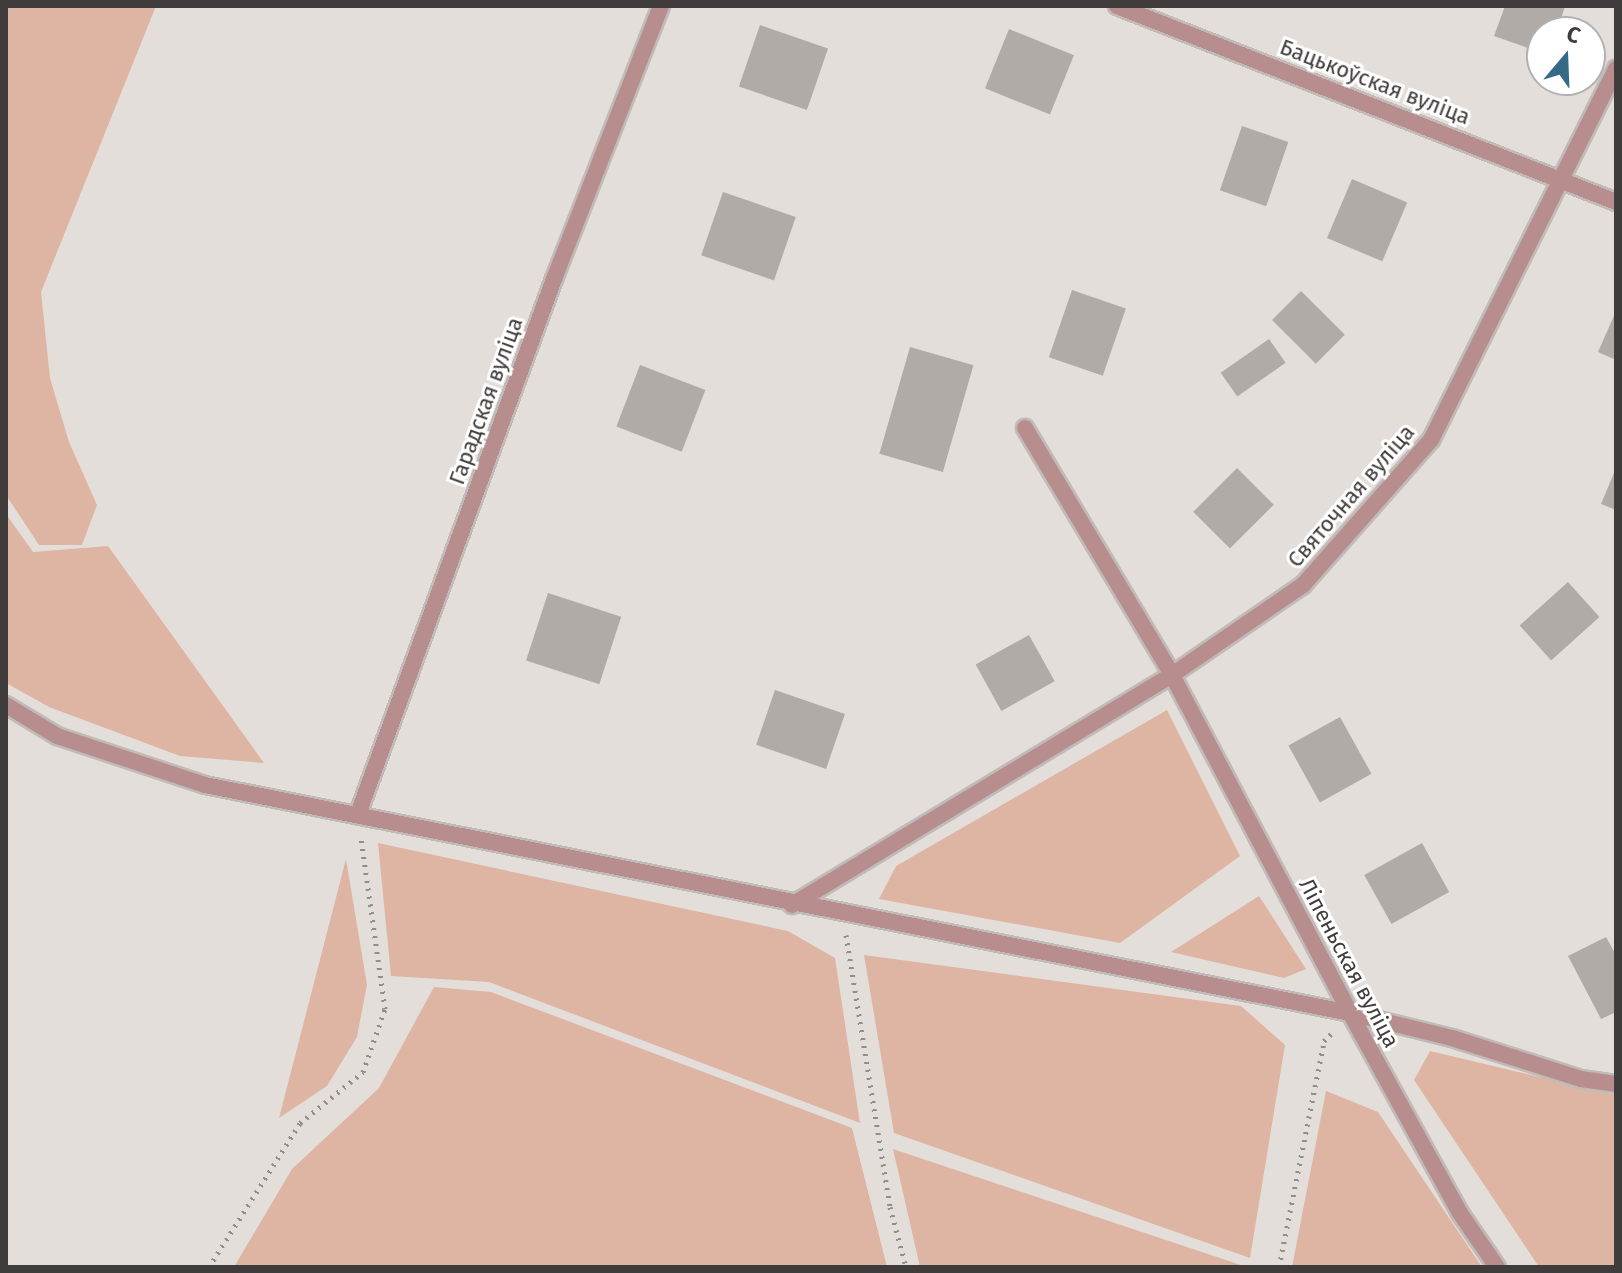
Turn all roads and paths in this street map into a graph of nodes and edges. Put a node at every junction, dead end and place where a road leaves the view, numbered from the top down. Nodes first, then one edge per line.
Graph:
1 (661, 6) edge
2 (1117, 6) edge
3 (1616, 69) edge
4 (1563, 178) junction
5 (1616, 202) edge
6 (1025, 428) dead end
7 (1172, 675) junction
8 (6, 705) edge
9 (358, 814) junction
10 (792, 905) junction
11 (842, 915) junction
12 (1350, 1013) junction
13 (1616, 1084) edge
14 (209, 1267) edge
15 (906, 1267) edge
16 (1279, 1267) edge
17 (1497, 1267) edge

1 - 9 street, Гарадская вуліца
2 - 4 street, Бацькоўская вуліца
3 - 4 street, Святочная вуліца
4 - 5 street, Бацькоўская вуліца
4 - 7 street, Святочная вуліца
6 - 7 street, Ліпеньская вуліца
7 - 10 street, Святочная вуліца
7 - 12 street, Ліпеньская вуліца
8 - 9 street
9 - 10 street
9 - 14 path
10 - 11 street
11 - 12 street
11 - 15 path
12 - 13 street
12 - 16 path
12 - 17 street, Ліпеньская вуліца

